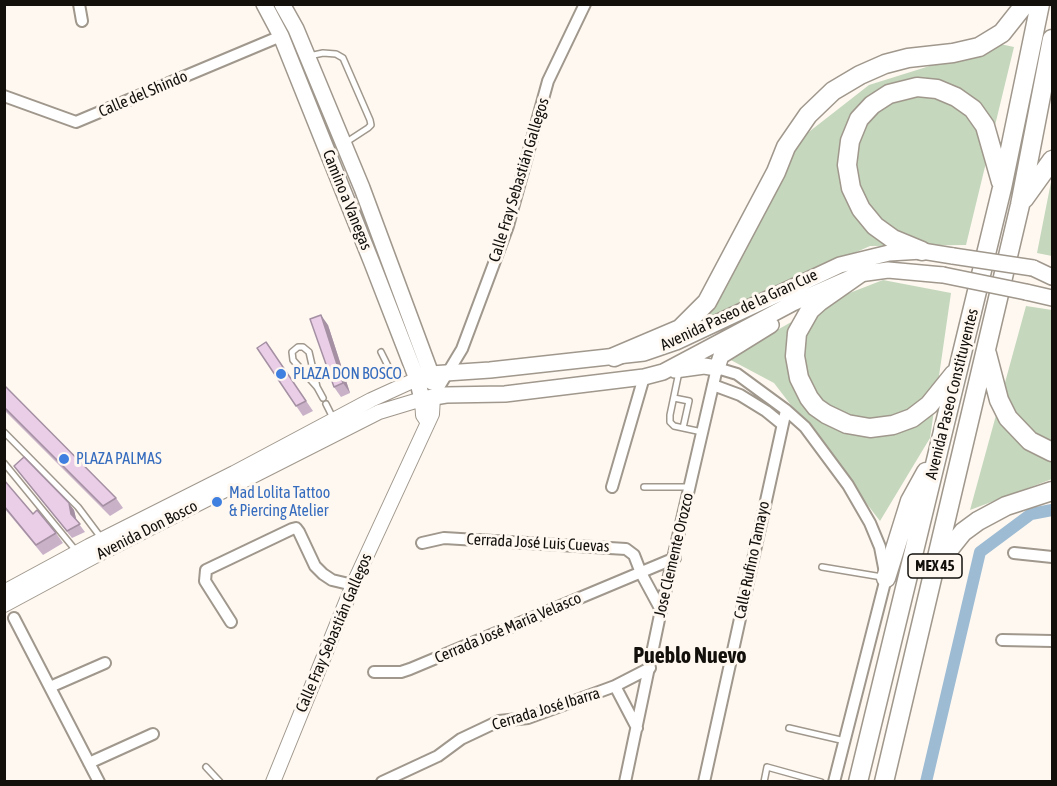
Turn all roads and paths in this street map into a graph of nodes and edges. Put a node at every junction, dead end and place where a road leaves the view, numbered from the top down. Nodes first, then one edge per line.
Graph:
1 (79, 4) edge
2 (264, 4) edge
3 (282, 4) edge
4 (585, 4) edge
5 (1025, 4) edge
6 (1041, 4) edge
7 (82, 21) dead end
8 (281, 36) junction
9 (1053, 39) edge
10 (307, 56) junction
11 (4, 96) edge
12 (344, 144) junction
13 (1053, 160) edge
14 (1002, 188) junction
15 (1020, 205) junction
16 (922, 251) junction
17 (859, 274) junction
18 (1053, 277) edge
19 (1053, 298) edge
20 (793, 303) junction
21 (986, 351) junction
22 (381, 352) dead end
23 (614, 357) junction
24 (958, 367) junction
25 (717, 368) junction
26 (490, 370) junction
27 (671, 371) junction
28 (449, 372) junction
29 (644, 377) junction
30 (418, 379) junction
31 (713, 385) junction
32 (316, 387) junction
33 (484, 394) junction
34 (323, 398) dead end
35 (427, 398) junction
36 (674, 398) junction
37 (326, 404) dead end
38 (786, 410) junction
39 (782, 424) junction
40 (337, 426) junction
41 (683, 428) junction
42 (4, 432) edge
43 (702, 432) junction
44 (938, 449) junction
45 (1053, 452) edge
46 (29, 457) junction
47 (4, 463) edge
48 (11, 471) junction
49 (612, 487) dead end
50 (644, 487) dead end
51 (689, 487) junction
52 (1053, 491) edge
53 (422, 543) dead end
54 (105, 544) junction
55 (1014, 554) dead end
56 (1053, 557) edge
57 (80, 558) junction
58 (675, 558) junction
59 (822, 567) dead end
60 (641, 573) junction
61 (886, 578) junction
62 (932, 579) junction
63 (353, 585) junction
64 (4, 592) edge
65 (4, 605) edge
66 (661, 610) junction
67 (14, 618) dead end
68 (231, 622) dead end
69 (1002, 640) dead end
70 (1053, 642) edge
71 (105, 663) dead end
72 (650, 669) junction
73 (374, 672) dead end
74 (615, 686) junction
75 (50, 687) junction
76 (637, 728) junction
77 (789, 728) dead end
78 (153, 734) dead end
79 (845, 741) junction
80 (89, 763) junction
81 (206, 767) dead end
82 (624, 781) edge
83 (99, 782) edge
84 (220, 782) edge
85 (273, 782) edge
86 (382, 782) edge
87 (704, 782) edge
88 (764, 782) edge
89 (821, 782) edge
90 (834, 782) edge
91 (858, 782) edge
92 (884, 782) edge

1 - 7 street
2 - 8 main road, Camino a Vanegas
3 - 10 main road, Camino a Vanegas
4 - 28 street, Calle Fray Sebastián Gallegos
5 - 23 highway
6 - 14 highway, Avenida Paseo Constituyentes / MEX 45
8 - 11 street, Calle del Shindo
8 - 30 main road, Camino a Vanegas
9 - 15 highway, Avenida Paseo Constituyentes / MEX 45
10 - 12 main road, Camino a Vanegas
10 - 12 lane
12 - 30 main road, Camino a Vanegas
13 - 15 highway
14 - 16 highway
14 - 24 highway, Avenida Paseo Constituyentes / MEX 45
15 - 21 highway, Avenida Paseo Constituyentes / MEX 45
16 - 18 main road, Avenida Paseo de la Gran Cue, bridge
16 - 23 main road, Avenida Paseo de la Gran Cue
17 - 19 main road, Avenida Paseo de la Gran Cue, bridge
17 - 20 main road, Avenida Paseo de la Gran Cue
17 - 24 highway
20 - 25 main road
20 - 27 main road, Avenida Paseo de la Gran Cue
21 - 45 highway
21 - 62 highway, Avenida Paseo Constituyentes / MEX 45
22 - 30 lane
23 - 26 main road, Avenida Paseo de la Gran Cue
24 - 44 highway, Avenida Paseo Constituyentes / MEX 45
25 - 27 main road
25 - 31 street, Jose Clemente Orozco
25 - 38 street
26 - 28 main road, Avenida Paseo de la Gran Cue
26 - 33 main road
27 - 29 main road, Avenida Paseo de la Gran Cue
27 - 36 lane
28 - 30 main road, Avenida Paseo de la Gran Cue
28 - 35 street, Calle Fray Sebastián Gallegos
29 - 33 main road, Avenida Paseo de la Gran Cue
29 - 49 street
30 - 35 main road, Camino a Vanegas
30 - 40 street, Avenida Don Bosco
31 - 39 street
31 - 43 street, Jose Clemente Orozco
32 - 32 lane
32 - 34 lane
33 - 35 main road, Avenida Paseo de la Gran Cue
35 - 40 street, Avenida Don Bosco
35 - 63 street, Calle Fray Sebastián Gallegos
36 - 41 lane
36 - 41 lane
37 - 40 lane
38 - 39 street, Calle Rufino Tamayo
38 - 61 street
39 - 87 street, Calle Rufino Tamayo
40 - 54 street, Avenida Don Bosco
41 - 43 lane
42 - 46 lane
43 - 51 street, Jose Clemente Orozco
44 - 61 highway
44 - 91 highway, Avenida Paseo Constituyentes / MEX 45
46 - 48 lane
46 - 54 lane
47 - 48 lane
48 - 57 lane
50 - 51 lane
51 - 58 street, Jose Clemente Orozco
52 - 62 highway
53 - 60 street, Cerrada José Luis Cuevas
54 - 57 street, Avenida Don Bosco
55 - 56 street
57 - 64 street, Avenida Don Bosco
57 - 65 street, Avenida Don Bosco
58 - 60 street, Cerrada José María Velasco
58 - 66 street, Jose Clemente Orozco
59 - 61 lane
60 - 66 street
60 - 73 street, Cerrada José María Velasco
61 - 79 street
62 - 92 highway, Avenida Paseo Constituyentes / MEX 45
63 - 68 street
63 - 85 street, Calle Fray Sebastián Gallegos
66 - 72 street, Jose Clemente Orozco
67 - 75 street
69 - 70 street
71 - 75 street
72 - 74 street, Cerrada José Ibarra
72 - 76 street, Jose Clemente Orozco
74 - 76 street, Cerrada José Ibarra
74 - 86 street, Cerrada José Ibarra
75 - 80 street
76 - 82 street, Jose Clemente Orozco
77 - 79 lane
78 - 80 street
79 - 90 street
80 - 83 street
81 - 84 lane
88 - 89 lane

